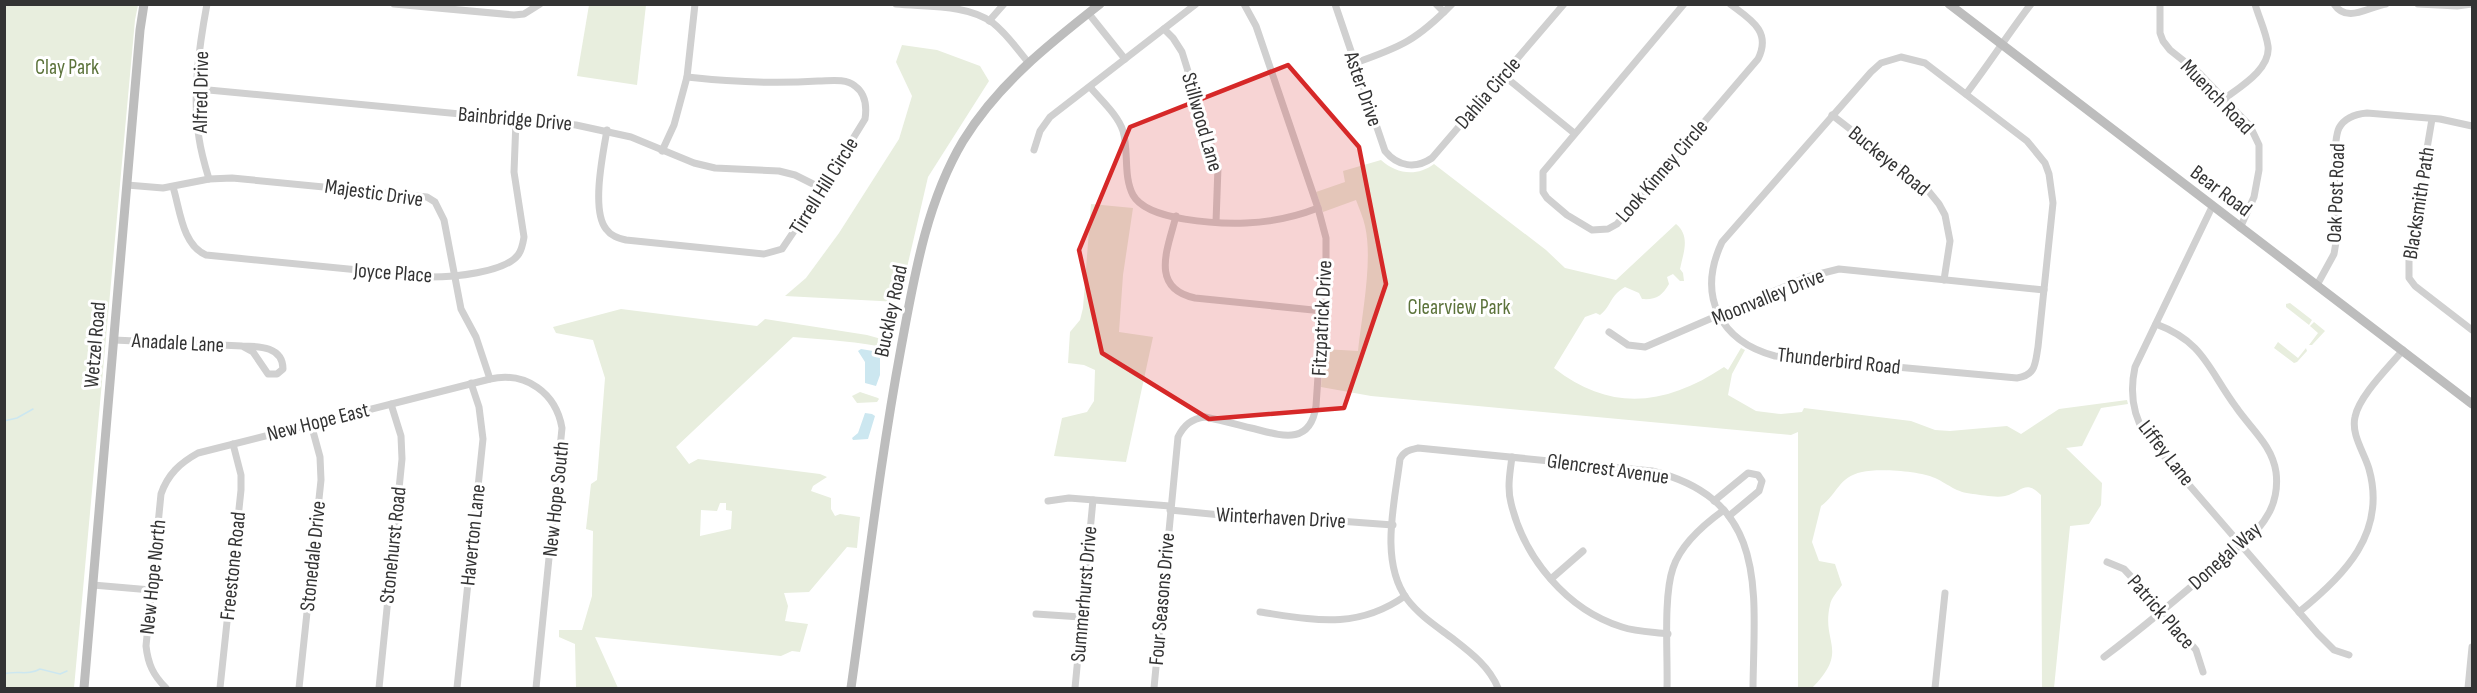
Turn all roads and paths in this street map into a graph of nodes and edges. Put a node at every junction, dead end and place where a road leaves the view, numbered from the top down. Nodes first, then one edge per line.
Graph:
1 (144, 4) edge
2 (207, 4) edge
3 (394, 4) edge
4 (540, 4) edge
5 (695, 4) edge
6 (896, 4) edge
7 (1004, 4) edge
8 (1100, 4) edge
9 (1196, 4) edge
10 (1244, 4) edge
11 (1335, 4) edge
12 (1436, 4) edge
13 (1452, 4) edge
14 (1564, 4) edge
15 (1684, 4) edge
16 (1730, 4) edge
17 (1949, 4) edge
18 (2031, 4) edge
19 (2160, 4) edge
20 (2255, 4) edge
21 (2334, 4) edge
22 (2386, 4) edge
23 (2418, 4) edge
24 (2472, 4) edge
25 (2430, 5) edge
26 (1444, 12) junction
27 (1089, 14) junction
28 (989, 21) junction
29 (1164, 29) junction
30 (2001, 44) junction
31 (1125, 59) junction
32 (1028, 62) junction
33 (1355, 63) junction
34 (1503, 75) junction
35 (687, 77) junction
36 (1090, 87) junction
37 (198, 89) junction
38 (1966, 94) junction
39 (2224, 99) junction
40 (1832, 115) junction
41 (2432, 118) junction
42 (516, 120) junction
43 (2472, 126) edge
44 (607, 130) junction
45 (1574, 134) junction
46 (1034, 150) dead end
47 (662, 151) junction
48 (1404, 164) joint
49 (208, 179) junction
50 (127, 185) junction
51 (173, 187) junction
52 (823, 189) junction
53 (2212, 207) junction
54 (1318, 208) junction
55 (1176, 216) junction
56 (1216, 222) junction
57 (2240, 228) junction
58 (453, 276) junction
59 (1944, 280) junction
60 (2317, 285) junction
61 (2044, 290) junction
62 (1323, 311) junction
63 (1719, 316) junction
64 (2156, 324) junction
65 (2472, 330) edge
66 (1609, 332) dead end
67 (114, 340) junction
68 (242, 346) junction
69 (2403, 350) junction
70 (490, 379) junction
71 (471, 383) junction
72 (391, 404) junction
73 (2472, 404) edge
74 (311, 424) junction
75 (233, 444) junction
76 (1512, 457) junction
77 (171, 474) joint
78 (1093, 500) junction
79 (1048, 501) dead end
80 (1714, 501) junction
81 (1170, 508) junction
82 (1726, 513) junction
83 (1393, 525) junction
84 (2241, 544) junction
85 (1583, 551) dead end
86 (2107, 562) dead end
87 (1551, 579) junction
88 (93, 585) junction
89 (151, 590) junction
90 (1944, 593) dead end
91 (1405, 596) junction
92 (2163, 611) junction
93 (1260, 612) dead end
94 (2299, 612) junction
95 (1036, 614) dead end
96 (1081, 617) junction
97 (1668, 634) junction
98 (2472, 647) edge
99 (2349, 655) dead end
100 (2104, 657) dead end
101 (2202, 672) dead end
102 (84, 688) edge
103 (165, 688) edge
104 (220, 688) edge
105 (299, 688) edge
106 (379, 688) edge
107 (457, 688) edge
108 (536, 688) edge
109 (851, 688) edge
110 (1075, 688) edge
111 (1154, 688) edge
112 (1498, 688) edge
113 (1667, 688) edge
114 (1753, 688) edge
115 (1935, 688) edge
116 (2468, 688) edge

1 - 50 street, Wetzel Road
2 - 37 street, Alfred Drive
3 - 4 street
5 - 35 street
6 - 28 street
7 - 28 street
8 - 27 street, Buckley Road
9 - 29 street
10 - 54 street, Fitzpatrick Drive
11 - 33 street, Aster Drive
12 - 26 street
13 - 26 street
14 - 34 street, Dahlia Circle
15 - 45 street, Look Kinney Circle
16 - 45 street, Look Kinney Circle
17 - 30 street, Bear Road
18 - 30 street
19 - 39 street, Muench Road
20 - 39 street
21 - 22 street
23 - 25 street
24 - 25 street
26 - 33 street
27 - 31 street
27 - 32 street, Buckley Road
28 - 32 street
29 - 31 street
29 - 56 street, Stillwood Lane
30 - 38 street
30 - 53 street, Bear Road
31 - 36 street
32 - 109 street, Buckley Road
33 - 48 street, Aster Drive
34 - 45 street
34 - 48 street, Dahlia Circle
35 - 47 street
35 - 52 street, Tirrell Hill Circle
36 - 46 street
36 - 55 street
37 - 42 street, Bainbridge Drive
37 - 49 street, Alfred Drive
38 - 40 street, Thunderbird Road
38 - 61 street, Thunderbird Road
39 - 57 street, Muench Road
40 - 59 street, Buckeye Road
40 - 63 street, Thunderbird Road
41 - 43 street, Oak Post Road
41 - 60 street, Oak Post Road
41 - 65 street, Blacksmith Path
42 - 44 street, Bainbridge Drive
42 - 58 street, Joyce Place
44 - 47 street, Bainbridge Drive
44 - 52 street, Tirrell Hill Circle
47 - 52 street, Bainbridge Drive
49 - 51 street, Majestic Drive
49 - 58 street, Majestic Drive
50 - 51 street, Majestic Drive
50 - 67 street, Wetzel Road
51 - 58 street, Joyce Place
53 - 57 street, Bear Road
53 - 64 street, Liffey Lane
54 - 56 street
54 - 62 street, Fitzpatrick Drive
55 - 56 street
55 - 62 street
57 - 60 street, Bear Road
58 - 70 street, Majestic Drive
59 - 61 street, Moonvalley Drive
59 - 63 street, Moonvalley Drive
60 - 69 street, Bear Road
61 - 63 street, Thunderbird Road
62 - 81 street, Fitzpatrick Drive
63 - 66 street, Moonvalley Drive
64 - 84 street, Liffey Lane
64 - 84 street, Donegal Way
67 - 68 street, Anadale Lane
67 - 88 street, Wetzel Road
68 - 68 street, Anadale Lane
69 - 73 street, Bear Road
69 - 94 street
70 - 71 street, New Hope South
70 - 108 street, New Hope South
71 - 72 street, New Hope East
71 - 107 street, Haverton Lane
72 - 74 street, New Hope East
72 - 106 street, Stonehurst Road
74 - 75 street, New Hope East
74 - 105 street, Stonedale Drive
75 - 77 street, New Hope East
75 - 104 street, Freestone Road
76 - 80 street, Glencrest Avenue
76 - 83 street, Glencrest Avenue
76 - 87 street
77 - 89 street, New Hope North
78 - 79 street, Winterhaven Drive
78 - 81 street, Winterhaven Drive
78 - 96 street, Summerhurst Drive
80 - 82 street, Glencrest Avenue
80 - 82 street
81 - 83 street, Winterhaven Drive
81 - 111 street, Four Seasons Drive
82 - 97 street
82 - 114 street, Glencrest Avenue
83 - 91 street
84 - 92 street, Donegal Way
84 - 94 street, Liffey Lane
85 - 87 street
86 - 92 street, Patrick Place
87 - 97 street
88 - 89 street
88 - 102 street, Wetzel Road
89 - 103 street, New Hope North
90 - 115 street
91 - 93 street
91 - 112 street
92 - 100 street, Donegal Way
92 - 101 street, Patrick Place
94 - 99 street, Liffey Lane
95 - 96 street
96 - 110 street, Summerhurst Drive
97 - 113 street
98 - 116 street

